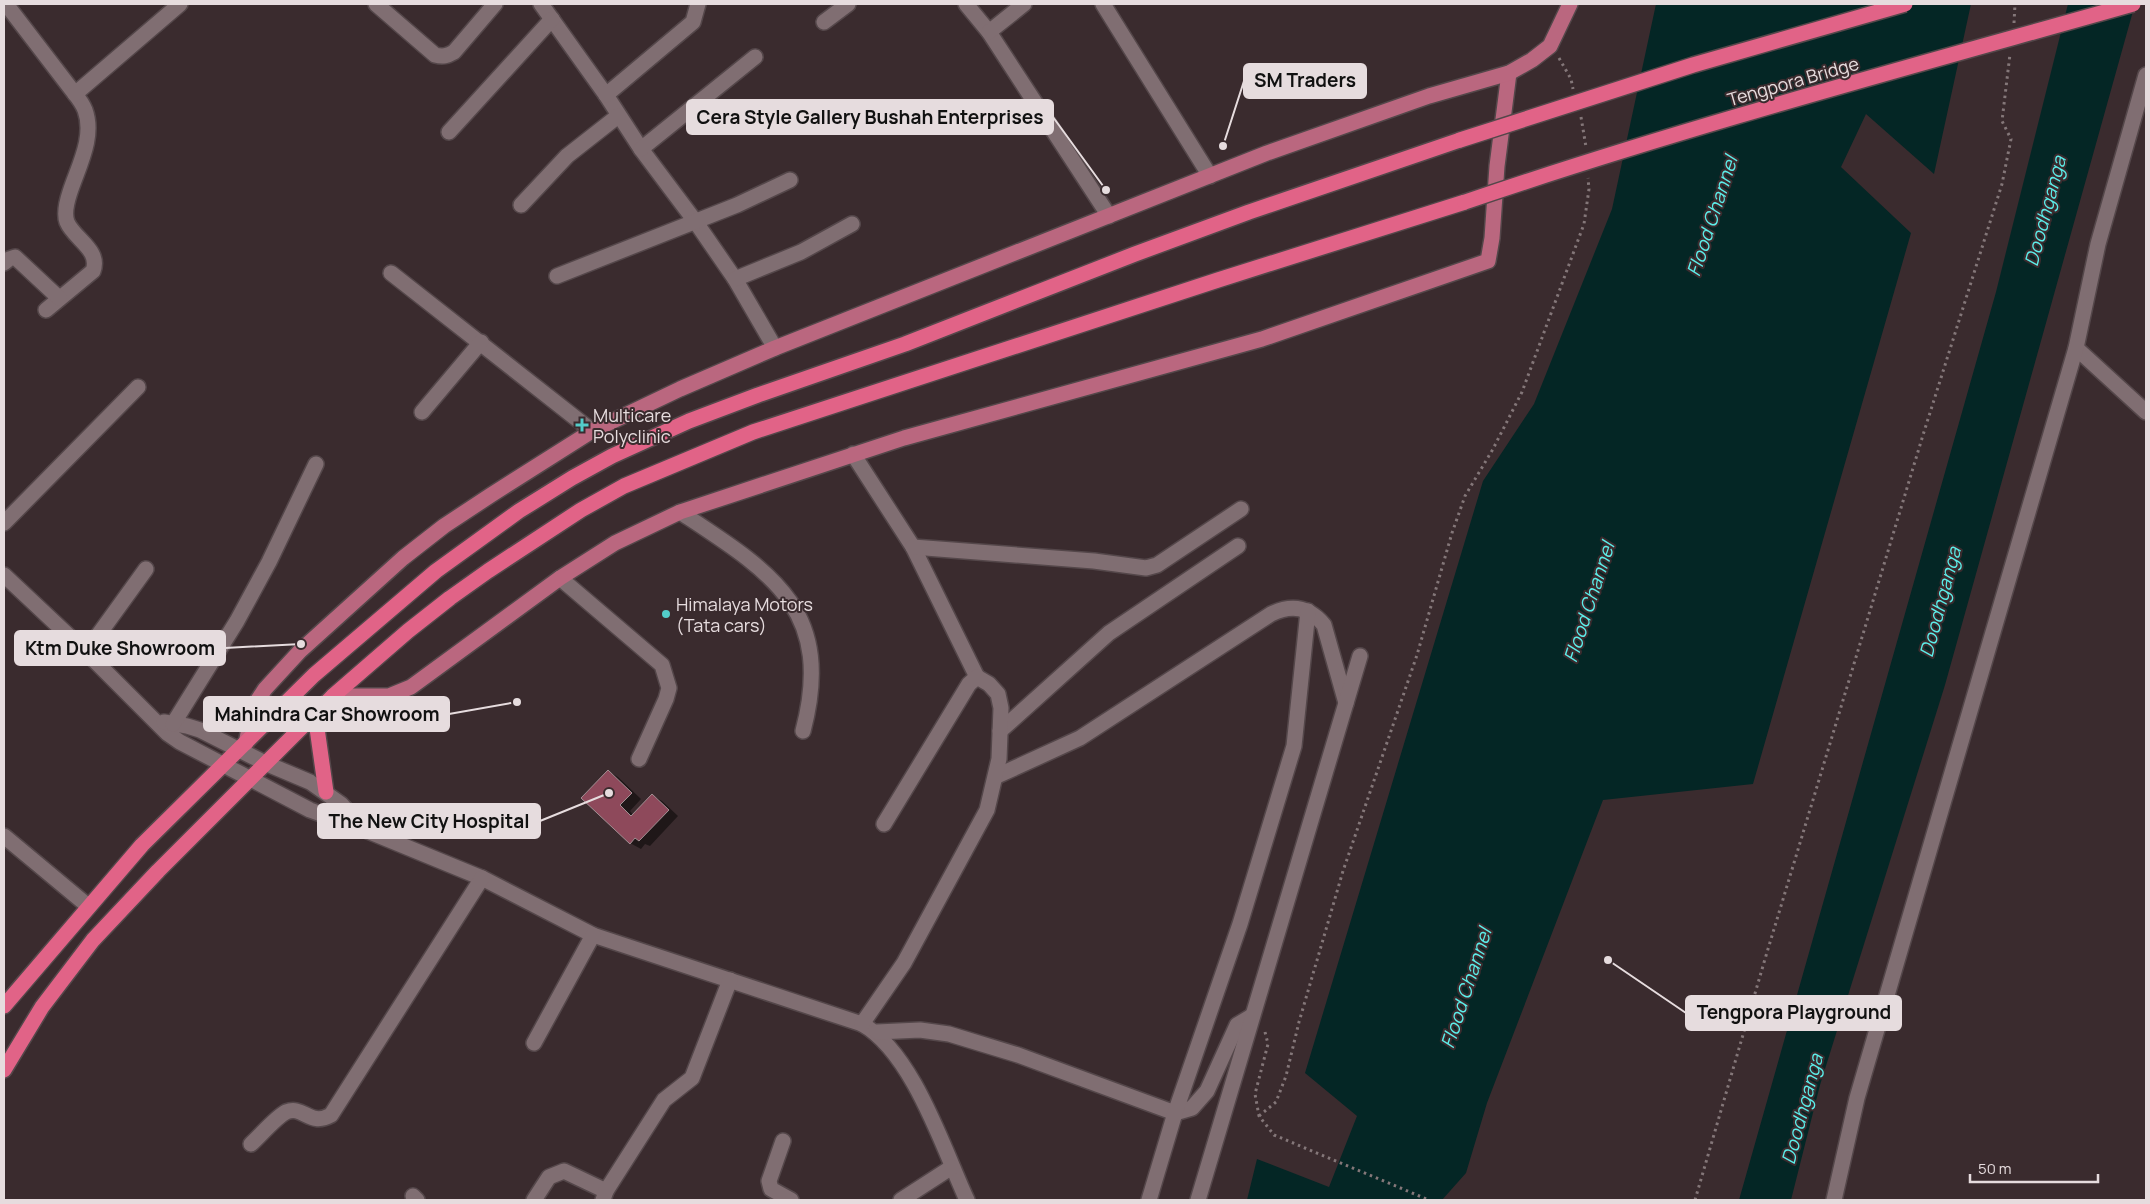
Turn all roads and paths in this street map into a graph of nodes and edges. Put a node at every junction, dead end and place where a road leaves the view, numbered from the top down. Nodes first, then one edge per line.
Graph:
1 (6, 4) edge
2 (180, 4) edge
3 (376, 4) edge
4 (496, 4) edge
5 (541, 4) edge
6 (698, 4) edge
7 (848, 4) edge
8 (966, 4) edge
9 (1024, 4) edge
10 (1103, 4) edge
11 (1570, 4) edge
12 (1905, 4) edge
13 (2015, 4) edge
14 (2133, 4) edge
15 (552, 19) junction
16 (824, 22) dead end
17 (2014, 24) dead end
18 (989, 32) junction
19 (1550, 46) junction
20 (2010, 53) dead end
21 (755, 57) dead end
22 (1509, 73) junction
23 (2146, 80) edge
24 (75, 94) junction
25 (606, 95) junction
26 (1576, 98) dead end
27 (1578, 108) dead end
28 (618, 116) junction
29 (449, 132) dead end
30 (641, 149) junction
31 (1586, 153) dead end
32 (1588, 171) dead end
33 (1210, 176) junction
34 (790, 180) dead end
35 (521, 205) dead end
36 (1109, 216) junction
37 (695, 221) junction
38 (852, 224) dead end
39 (4, 263) edge
40 (391, 273) dead end
41 (557, 276) dead end
42 (735, 278) junction
43 (59, 298) junction
44 (46, 310) dead end
45 (481, 342) junction
46 (776, 348) junction
47 (2076, 348) junction
48 (138, 387) dead end
49 (422, 412) dead end
50 (2146, 412) edge
51 (592, 431) junction
52 (853, 454) junction
53 (316, 464) dead end
54 (1241, 509) dead end
55 (680, 512) junction
56 (4, 523) edge
57 (1238, 546) dead end
58 (913, 548) junction
59 (146, 569) dead end
60 (4, 575) edge
61 (560, 578) junction
62 (1308, 611) junction
63 (86, 652) junction
64 (1360, 656) dead end
65 (977, 677) junction
66 (333, 696) junction
67 (1346, 703) junction
68 (315, 714) junction
69 (155, 721) junction
70 (173, 724) junction
71 (803, 731) dead end
72 (1000, 731) junction
73 (243, 746) junction
74 (639, 759) dead end
75 (265, 763) junction
76 (223, 766) junction
77 (996, 776) junction
78 (249, 778) junction
79 (326, 792) junction
80 (884, 824) dead end
81 (365, 830) junction
82 (4, 836) edge
83 (482, 878) junction
84 (88, 906) junction
85 (593, 935) junction
86 (730, 980) junction
87 (4, 1006) edge
88 (1252, 1016) junction
89 (862, 1024) junction
90 (876, 1032) junction
91 (534, 1043) dead end
92 (4, 1070) edge
93 (1175, 1113) junction
94 (1259, 1116) junction
95 (783, 1141) dead end
96 (251, 1144) dead end
97 (952, 1166) junction
98 (604, 1195) edge
99 (534, 1200) edge
100 (791, 1200) edge
101 (901, 1200) edge
102 (967, 1200) edge
103 (1149, 1200) edge
104 (1198, 1200) edge
105 (1430, 1200) edge
106 (1695, 1200) edge
107 (1834, 1200) edge

1 - 24 street
2 - 24 street
3 - 4 street
5 - 15 street
6 - 25 street
7 - 16 street
8 - 18 street
9 - 18 street
10 - 33 street
11 - 19 main road
12 - 73 highway, bridge
13 - 17 path
14 - 66 highway, Tengpora Bridge, bridge
15 - 25 street
15 - 29 street
18 - 36 street
19 - 22 main road
19 - 26 path
20 - 106 path
21 - 30 street
22 - 33 main road
22 - 52 main road
23 - 47 street
24 - 43 street
25 - 28 street
27 - 31 path
28 - 30 street
28 - 35 street
30 - 37 street
32 - 94 path
33 - 36 main road
34 - 37 street
36 - 46 main road
37 - 41 street
37 - 42 street
38 - 42 street
39 - 43 street
40 - 45 street
42 - 46 street
43 - 44 street
45 - 49 street
45 - 51 street
46 - 51 main road
47 - 50 street
47 - 107 street
48 - 56 street
51 - 73 main road
52 - 55 main road
52 - 58 street
53 - 70 street
54 - 58 street
55 - 61 main road
55 - 71 street
57 - 72 street
58 - 65 street
59 - 63 street
60 - 63 street
61 - 66 main road
61 - 74 street
62 - 67 street
62 - 77 street
62 - 93 street
63 - 69 street
64 - 67 street
65 - 72 street
65 - 80 street
66 - 68 highway, Tengpora Bridge
67 - 88 street
68 - 75 highway, Tengpora Bridge
68 - 79 highway
69 - 70 street
69 - 76 street
70 - 73 street
72 - 77 street
73 - 75 street
73 - 76 highway
75 - 78 highway, Tengpora Bridge
75 - 79 street
76 - 78 street
76 - 84 highway
77 - 89 street
78 - 81 street
78 - 92 highway, Tengpora Bridge
79 - 81 street
81 - 83 street
82 - 84 street
83 - 85 street
83 - 96 street
84 - 87 highway
85 - 86 street
85 - 91 street
86 - 89 street
86 - 98 street
88 - 93 street
88 - 94 path
88 - 104 street
89 - 90 street
90 - 93 street
90 - 97 street
93 - 103 street
94 - 105 path
95 - 100 street
97 - 101 street
97 - 102 street
98 - 99 street

